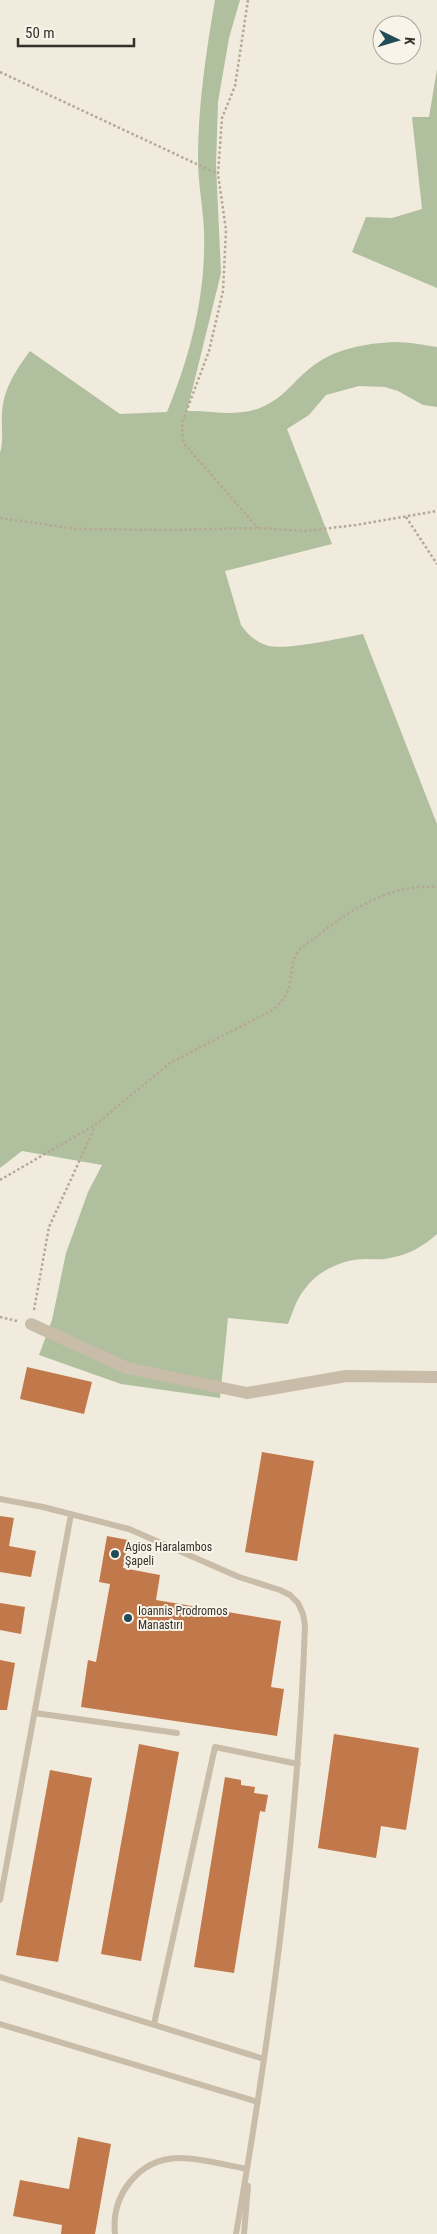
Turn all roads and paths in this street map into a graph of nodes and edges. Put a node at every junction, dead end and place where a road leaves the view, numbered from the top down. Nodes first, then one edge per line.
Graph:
1 (248, 0) edge
2 (0, 72) edge
3 (218, 174) junction
4 (437, 511) edge
5 (406, 517) junction
6 (0, 518) edge
7 (258, 528) junction
8 (437, 564) edge
9 (437, 887) edge
10 (95, 1125) junction
11 (0, 1180) edge
12 (0, 1318) edge
13 (31, 1324) junction
14 (437, 1377) edge
15 (0, 1499) edge
16 (71, 1514) junction
17 (35, 1713) junction
18 (177, 1733) dead end
19 (298, 1764) junction
20 (0, 1900) edge
21 (0, 1977) edge
22 (0, 2024) edge
23 (154, 2024) junction
24 (264, 2059) junction
25 (258, 2102) junction
26 (252, 2140) junction
27 (247, 2169) junction
28 (115, 2234) edge
29 (236, 2234) edge
30 (244, 2234) edge

1 - 3 path
2 - 3 path
3 - 7 path
4 - 5 path
5 - 7 path
5 - 8 path
6 - 7 path
9 - 10 path
10 - 11 path
10 - 13 path
12 - 13 path
13 - 14 street
15 - 16 lane
16 - 17 lane
16 - 19 lane
17 - 18 lane
17 - 20 lane
19 - 23 lane
19 - 24 lane
21 - 23 lane
22 - 25 lane
23 - 24 lane
24 - 25 lane
25 - 26 lane
26 - 27 lane
26 - 30 lane
27 - 28 lane
27 - 29 lane

